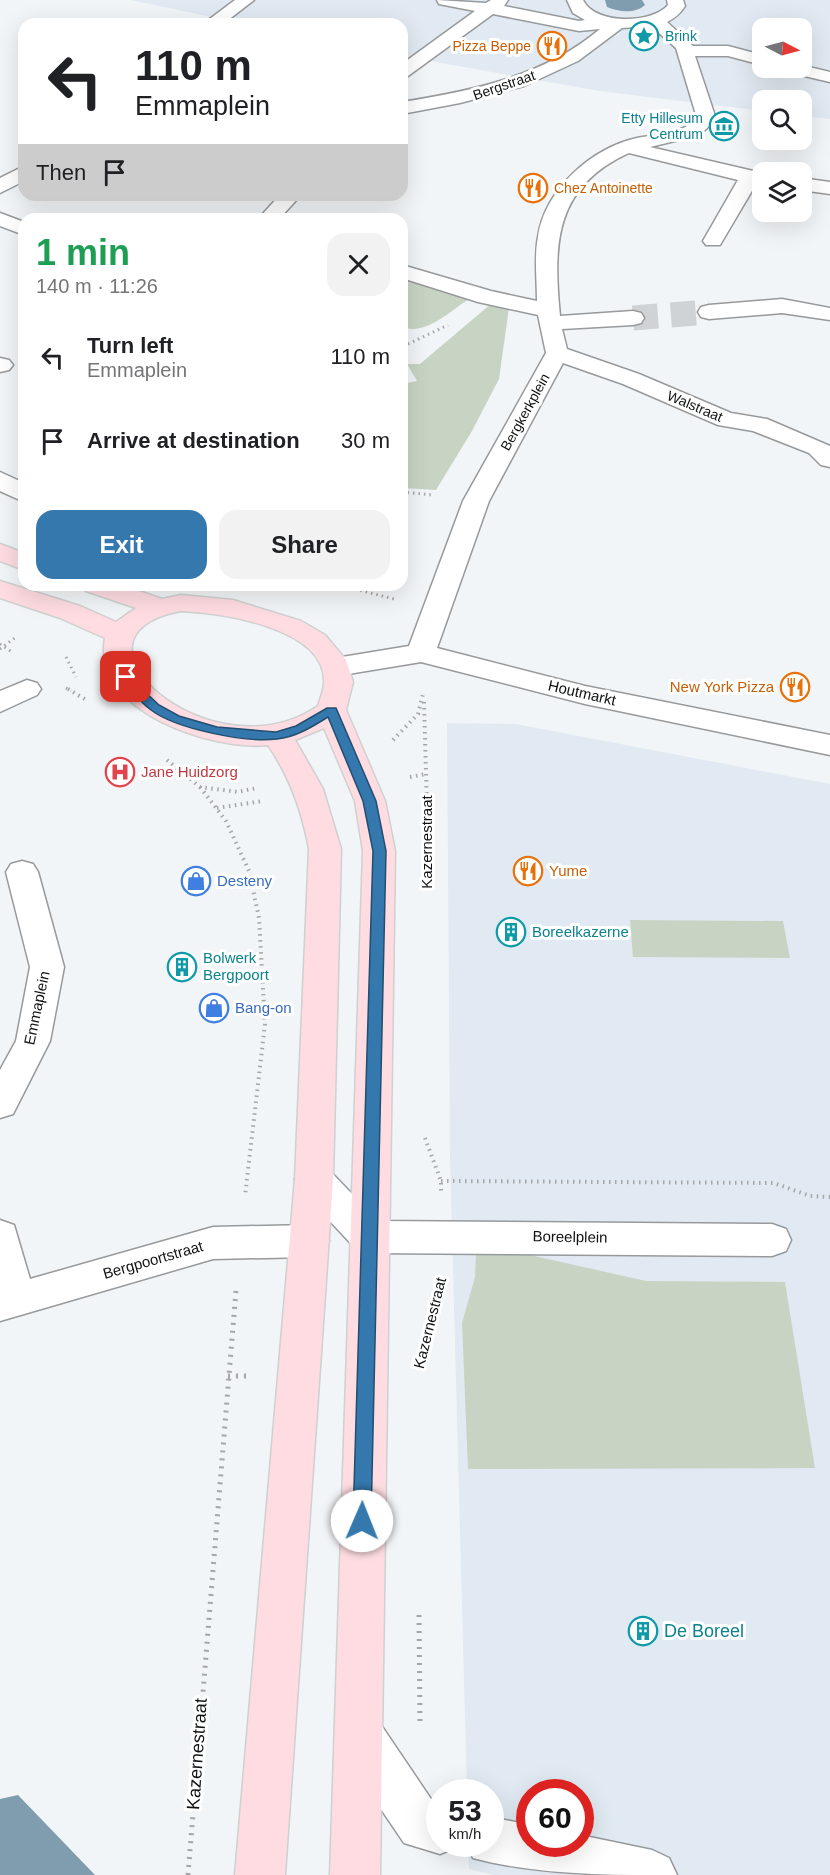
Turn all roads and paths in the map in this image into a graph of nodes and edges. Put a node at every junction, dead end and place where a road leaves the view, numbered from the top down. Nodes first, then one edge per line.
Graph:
1 (246, 0) edge
2 (445, 0) edge
3 (575, 0) edge
4 (675, 0) edge
5 (495, 4) edge
6 (220, 18) edge
7 (655, 20) junction
8 (619, 22) junction
9 (685, 51) junction
10 (752, 57) edge
11 (408, 68) edge
12 (812, 73) edge
13 (830, 77) edge
14 (408, 107) edge
15 (627, 147) junction
16 (18, 176) edge
17 (752, 177) edge
18 (752, 184) edge
19 (812, 186) edge
20 (0, 187) edge
21 (830, 188) edge
22 (285, 201) edge
23 (274, 213) edge
24 (0, 219) edge
25 (18, 226) edge
26 (714, 241) dead end
27 (408, 273) edge
28 (709, 312) tunnel mouth
29 (829, 313) edge
30 (549, 317) junction
31 (633, 318) tunnel mouth
32 (438, 332) dead end
33 (828, 338) dead end
34 (408, 344) dead end
35 (557, 353) junction
36 (830, 460) edge
37 (0, 480) edge
38 (18, 490) edge
39 (408, 493) edge
40 (432, 495) dead end
41 (0, 552) edge
42 (18, 560) edge
43 (0, 589) edge
44 (113, 591) edge
45 (363, 591) edge
46 (397, 592) dead end
47 (160, 607) junction
48 (120, 634) junction
49 (421, 653) junction
50 (336, 667) junction
51 (27, 689) dead end
52 (424, 702) dead end
53 (0, 703) edge
54 (331, 710) junction
55 (276, 735) junction
56 (830, 745) edge
57 (200, 787) dead end
58 (428, 845) dead end
59 (22, 872) dead end
60 (0, 1104) edge
61 (425, 1130) dead end
62 (314, 1179) junction
63 (441, 1181) junction
64 (830, 1197) edge
65 (0, 1236) edge
66 (442, 1236) junction
67 (369, 1237) junction
68 (772, 1240) dead end
69 (310, 1241) junction
70 (240, 1242) junction
71 (8, 1302) edge
72 (419, 1371) dead end
73 (418, 1604) dead end
74 (420, 1732) dead end
75 (358, 1733) junction
76 (426, 1827) edge
77 (504, 1844) edge
78 (188, 1875) edge
79 (260, 1875) edge
80 (355, 1875) edge
81 (652, 1875) edge

1 - 6 street
2 - 5 street
3 - 8 street
4 - 7 street
5 - 8 street
5 - 11 street
7 - 8 street
7 - 9 street
8 - 14 street, Bergstraat
9 - 10 street
9 - 15 street
12 - 13 street
15 - 17 street
15 - 30 street
16 - 20 street
18 - 26 street
19 - 21 street
22 - 23 street
24 - 25 street
27 - 30 street
28 - 29 street
29 - 33 street
30 - 31 street
30 - 35 street
32 - 34 path
35 - 36 street, Walstraat
35 - 49 street, Bergkerkplein
37 - 38 street
39 - 40 path
41 - 42 main road
43 - 48 main road
44 - 47 main road
45 - 46 path
47 - 48 main road
47 - 50 main road
48 - 55 main road
49 - 50 street, Houtmarkt
49 - 56 street, Houtmarkt
50 - 54 main road
51 - 53 street
52 - 58 path, Kazernestraat
54 - 55 main road
54 - 67 main road
55 - 62 main road
57 - 70 path, Kazernestraat
59 - 60 street, Emmaplein
61 - 63 path, Kazernestraat
62 - 67 street
62 - 69 main road
63 - 64 path
63 - 66 path, Kazernestraat
65 - 71 street
66 - 67 street, Boreelplein
66 - 68 street, Boreelplein
66 - 72 path, Kazernestraat
67 - 75 main road
69 - 70 street, Bergpoortstraat
69 - 79 main road
70 - 71 street, Bergpoortstraat
70 - 78 path, Kazernestraat
73 - 74 path
75 - 76 street
75 - 80 main road
77 - 81 street

